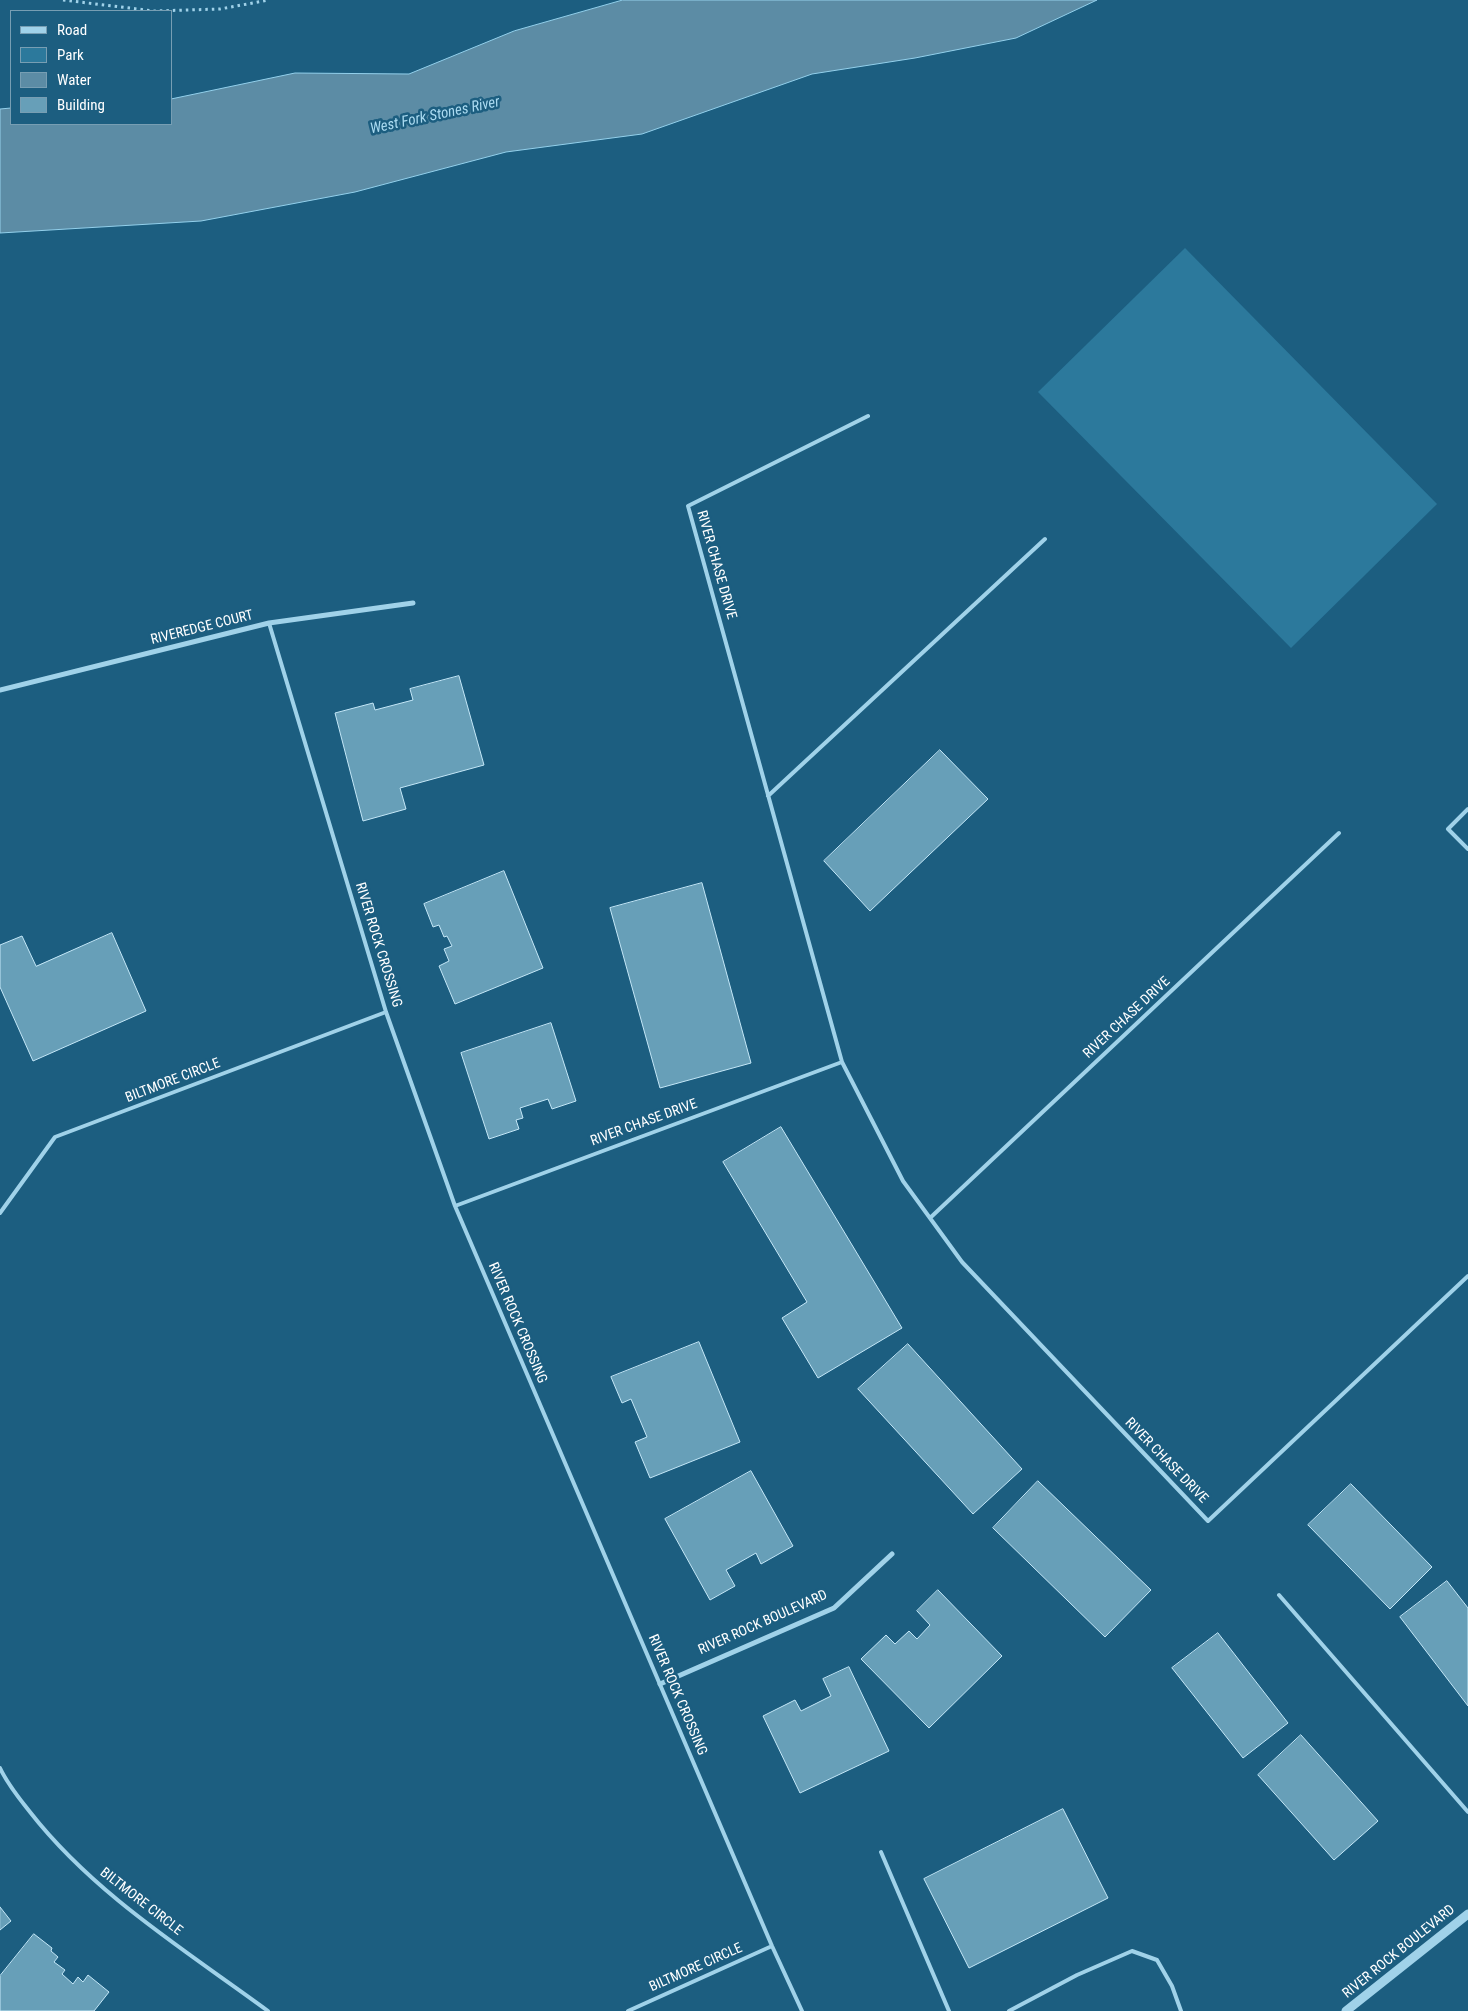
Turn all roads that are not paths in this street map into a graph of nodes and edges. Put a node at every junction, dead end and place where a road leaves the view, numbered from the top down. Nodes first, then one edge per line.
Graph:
1 (868, 416) dead end
2 (1045, 539) dead end
3 (413, 603) dead end
4 (269, 623) junction
5 (0, 690) edge
6 (768, 796) junction
7 (1468, 809) edge
8 (1339, 833) dead end
9 (1468, 850) edge
10 (386, 1012) junction
11 (842, 1062) junction
12 (455, 1206) junction
13 (0, 1214) edge
14 (930, 1218) junction
15 (1468, 1276) edge
16 (892, 1554) dead end
17 (1279, 1595) dead end
18 (660, 1684) junction
19 (0, 1768) edge
20 (1468, 1812) edge
21 (881, 1852) dead end
22 (1468, 1914) edge
23 (772, 1946) junction
24 (268, 2011) edge
25 (628, 2011) edge
26 (802, 2011) edge
27 (949, 2011) edge
28 (1009, 2011) edge
29 (1181, 2011) edge
30 (1346, 2011) edge

1 - 6 lane, RIVER CHASE DRIVE
2 - 6 lane
3 - 4 street, RIVEREDGE COURT
4 - 5 street, RIVEREDGE COURT
4 - 10 lane, RIVER ROCK CROSSING
6 - 11 lane, RIVER CHASE DRIVE
7 - 9 lane
8 - 14 lane, RIVER CHASE DRIVE
10 - 12 lane, RIVER ROCK CROSSING
10 - 13 lane, BILTMORE CIRCLE
11 - 12 lane, RIVER CHASE DRIVE
11 - 14 lane, RIVER CHASE DRIVE
12 - 18 lane, RIVER ROCK CROSSING
14 - 15 lane, RIVER CHASE DRIVE
16 - 18 street, RIVER ROCK BOULEVARD
17 - 20 lane
18 - 23 lane, RIVER ROCK CROSSING
19 - 24 lane, BILTMORE CIRCLE
21 - 27 lane
22 - 30 street, RIVER ROCK BOULEVARD
23 - 25 lane, BILTMORE CIRCLE
23 - 26 lane, RIVER ROCK CROSSING
28 - 29 lane

